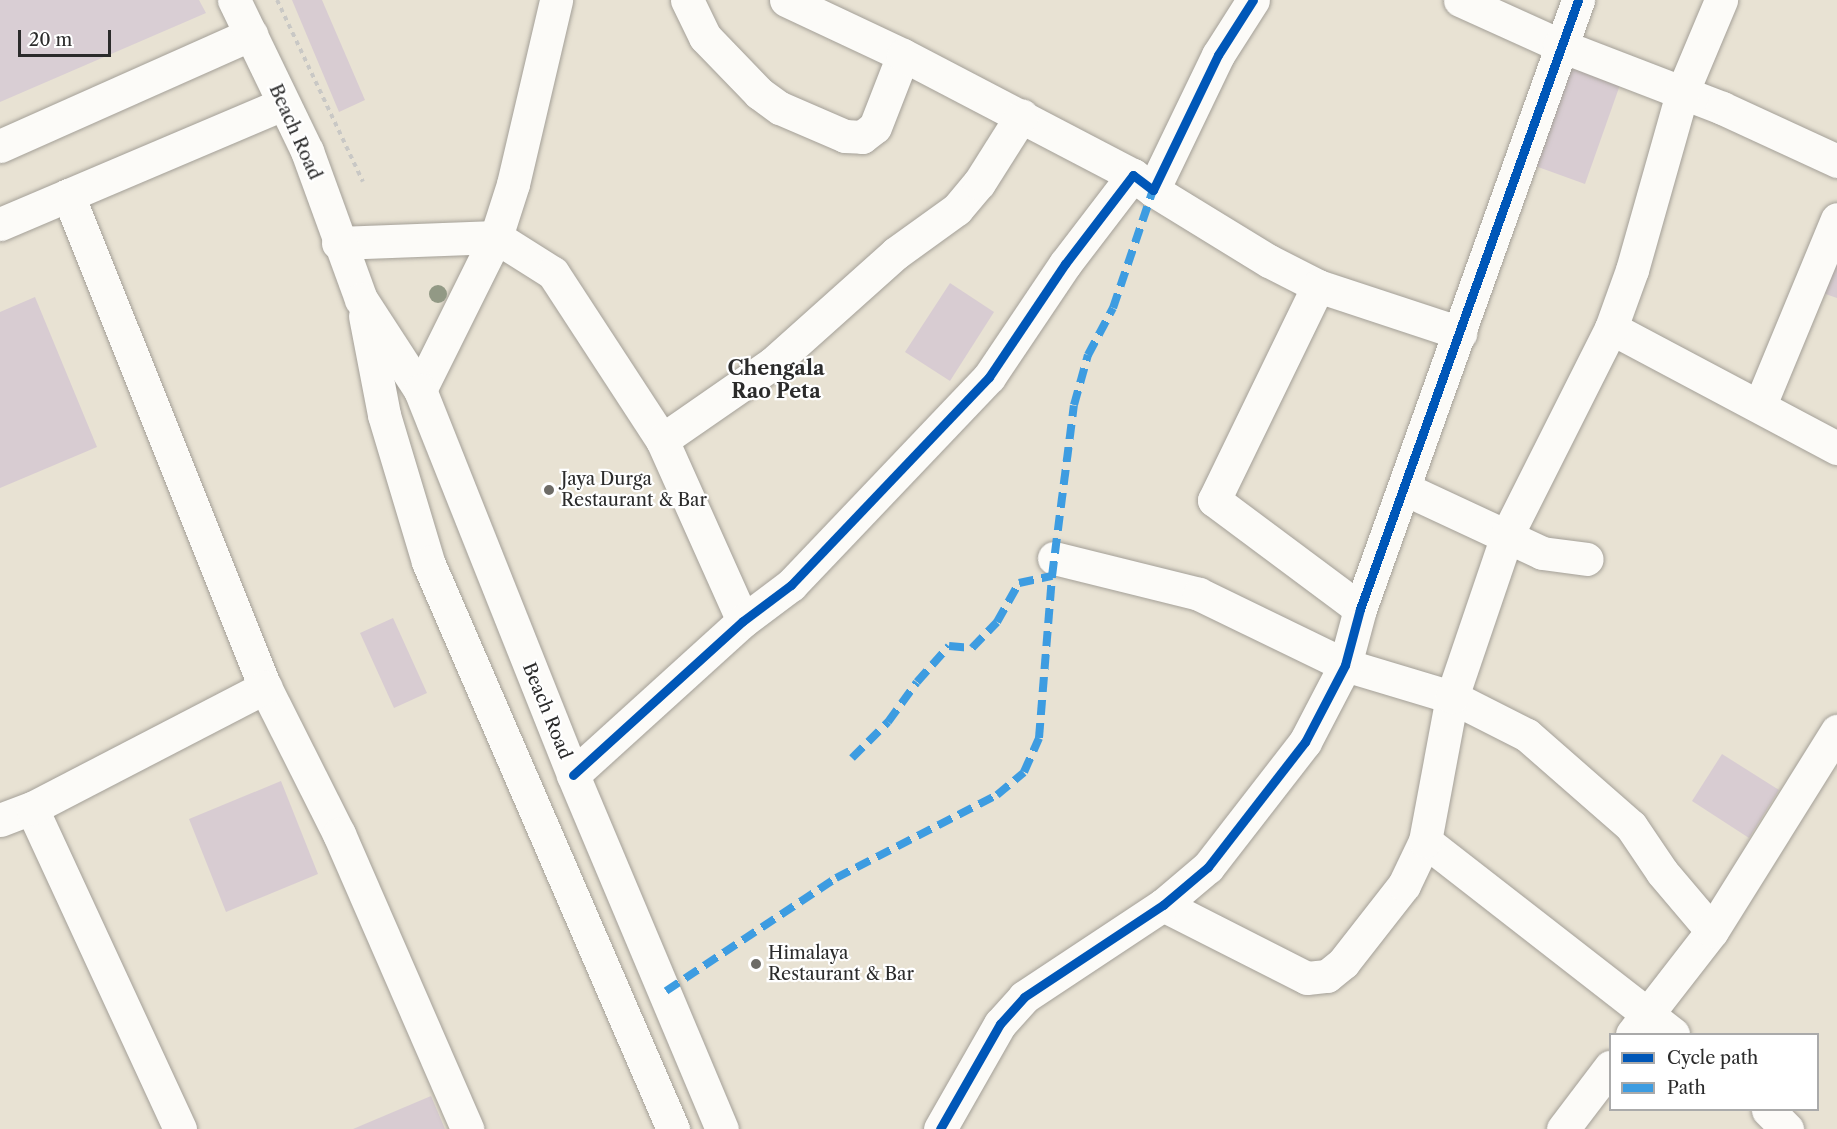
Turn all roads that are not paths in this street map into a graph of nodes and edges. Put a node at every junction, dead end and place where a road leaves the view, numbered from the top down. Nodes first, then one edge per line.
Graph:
1 (234, 0) edge
2 (556, 0) edge
3 (687, 0) edge
4 (786, 0) edge
5 (1253, 0) edge
6 (1460, 0) edge
7 (1578, 0) edge
8 (1721, 0) edge
9 (250, 34) junction
10 (1559, 45) junction
11 (903, 55) junction
12 (1682, 93) junction
13 (283, 104) junction
14 (1022, 115) junction
15 (0, 146) edge
16 (1837, 161) edge
17 (1143, 182) junction
18 (68, 195) junction
19 (1837, 219) edge
20 (0, 224) edge
21 (496, 237) junction
22 (338, 243) junction
23 (1318, 286) junction
24 (361, 299) junction
25 (1611, 328) junction
26 (1460, 333) junction
27 (420, 390) junction
28 (1760, 405) junction
29 (662, 440) junction
30 (1837, 448) edge
31 (1405, 489) junction
32 (1507, 535) junction
33 (1054, 558) dead end
34 (1587, 560) dead end
35 (1360, 609) junction
36 (742, 621) junction
37 (1345, 665) junction
38 (265, 687) junction
39 (1452, 697) junction
40 (1837, 731) edge
41 (573, 775) junction
42 (32, 807) junction
43 (0, 820) edge
44 (1425, 841) junction
45 (616, 871) junction
46 (570, 892) junction
47 (1163, 905) junction
48 (1712, 931) junction
49 (1639, 1024) edge
50 (1666, 1033) edge
51 (1609, 1070) edge
52 (1768, 1111) edge
53 (180, 1129) edge
54 (467, 1129) edge
55 (673, 1129) edge
56 (722, 1129) edge
57 (940, 1129) edge
58 (1563, 1129) edge
59 (1787, 1129) edge

1 - 9 street, Beach Road
2 - 21 street
3 - 11 street
4 - 11 street
5 - 17 street
6 - 10 street
7 - 10 street
8 - 12 street
9 - 13 street, Beach Road
9 - 15 street
10 - 12 street
10 - 26 street
11 - 14 street
12 - 16 street
12 - 25 street
13 - 18 street
13 - 22 street, Beach Road
14 - 17 street
14 - 29 street
17 - 23 street
17 - 36 street
18 - 20 street
18 - 38 street
19 - 28 street
21 - 22 street
21 - 27 street
21 - 29 street
22 - 24 street, Beach Road
23 - 26 street
23 - 35 street
24 - 27 street, Beach Road
24 - 46 street, Beach Road
25 - 28 street
25 - 32 street
26 - 31 street
27 - 41 street, Beach Road
28 - 30 street
29 - 36 street
31 - 32 street
31 - 35 street
32 - 34 street
32 - 39 street
33 - 37 street
35 - 37 street
36 - 41 street
37 - 39 street
37 - 47 street
38 - 42 street
38 - 54 street
39 - 44 street
39 - 48 street
40 - 48 street
41 - 45 street, Beach Road
42 - 43 street
42 - 53 street
44 - 47 street
44 - 49 street
45 - 46 street
45 - 56 street, Beach Road
46 - 55 street, Beach Road
47 - 57 street
48 - 49 street
49 - 50 street
51 - 58 street
52 - 59 street

